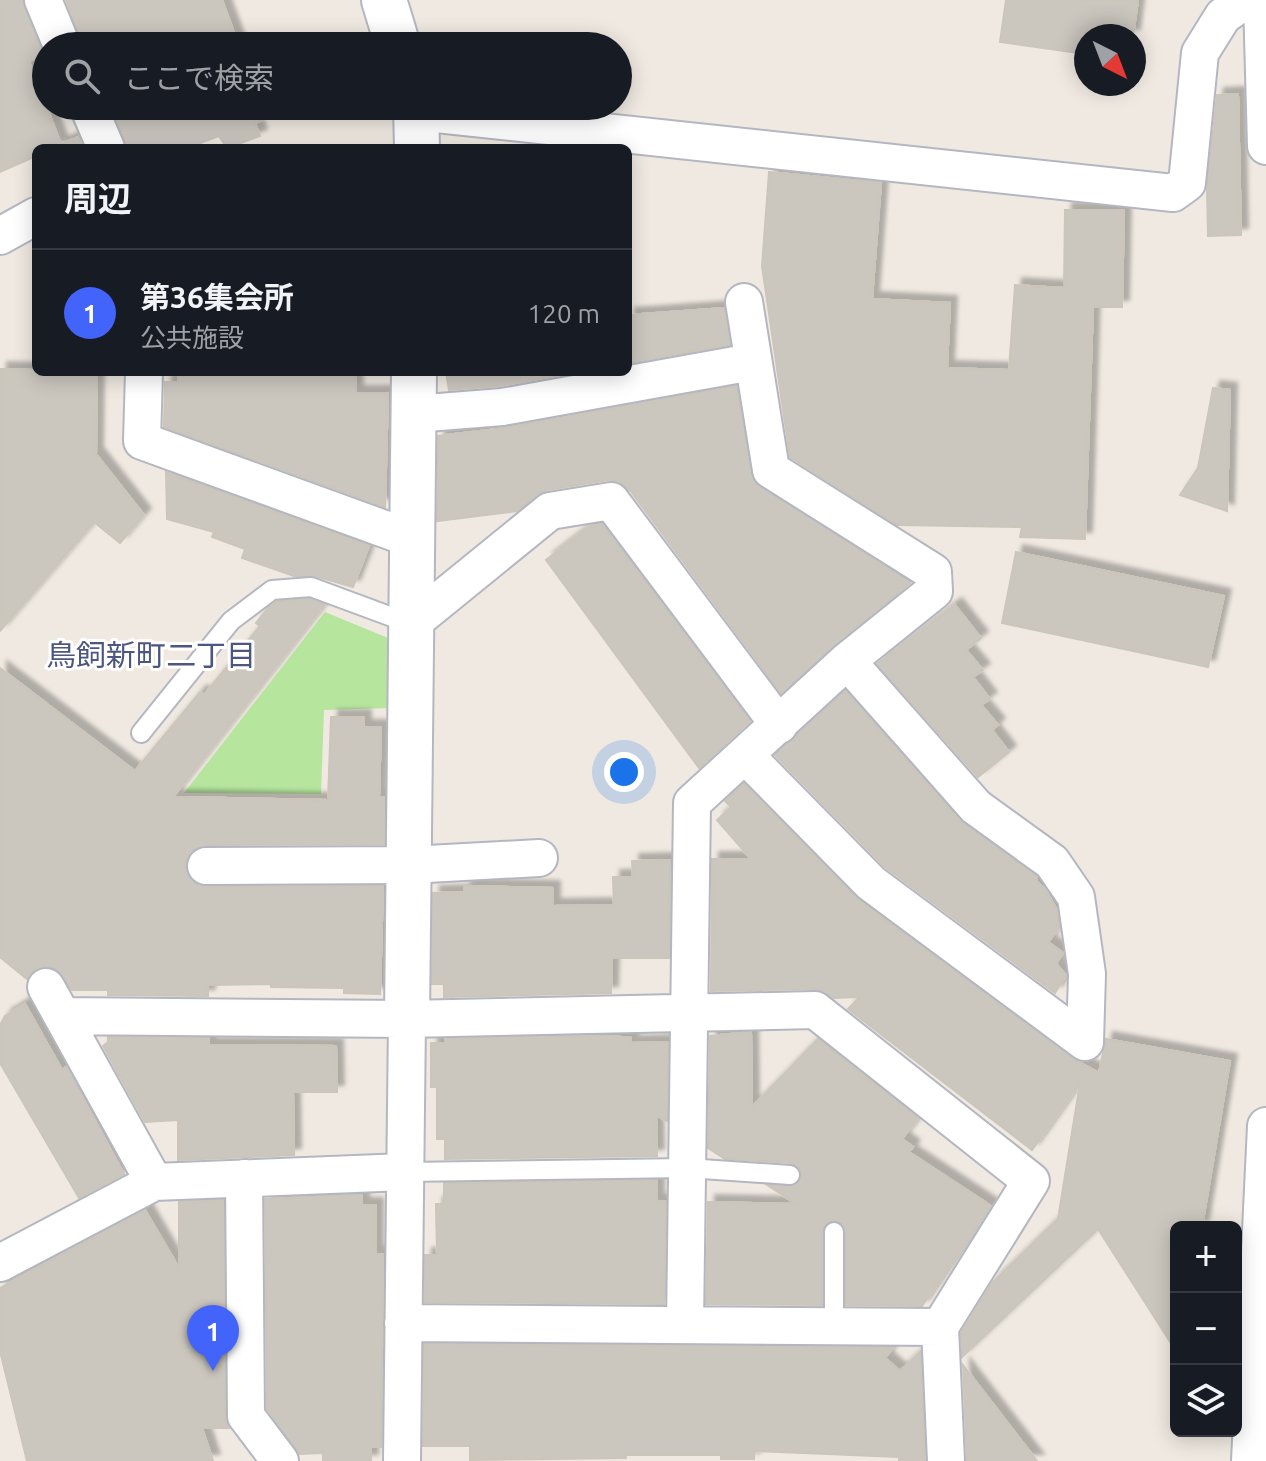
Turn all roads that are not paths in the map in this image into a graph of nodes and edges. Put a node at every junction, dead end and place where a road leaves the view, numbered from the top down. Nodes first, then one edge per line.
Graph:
1 (43, 0) edge
2 (384, 0) edge
3 (1246, 0) edge
4 (1262, 0) edge
5 (56, 32) edge
6 (394, 32) edge
7 (94, 120) edge
8 (417, 122) edge
9 (104, 144) edge
10 (1266, 146) edge
11 (32, 218) edge
12 (0, 236) edge
13 (744, 302) dead end
14 (752, 362) junction
15 (144, 376) edge
16 (414, 393) edge
17 (412, 539) junction
18 (411, 624) junction
19 (847, 661) junction
20 (779, 725) junction
21 (141, 733) dead end
22 (745, 755) junction
23 (539, 858) dead end
24 (409, 865) junction
25 (206, 866) dead end
26 (689, 1013) junction
27 (407, 1019) junction
28 (1266, 1126) edge
29 (687, 1168) junction
30 (405, 1172) junction
31 (790, 1175) dead end
32 (244, 1178) junction
33 (154, 1182) junction
34 (834, 1232) dead end
35 (0, 1263) edge
36 (403, 1323) junction
37 (685, 1325) junction
38 (834, 1326) junction
39 (940, 1327) junction
40 (280, 1461) edge
41 (402, 1461) edge
42 (946, 1461) edge
43 (1250, 1461) edge

1 - 5 street
2 - 6 street
3 - 8 street
4 - 10 street
7 - 9 street
11 - 12 street
13 - 14 street
14 - 16 street
14 - 19 street
15 - 17 street
16 - 17 street
17 - 18 street
18 - 20 street
18 - 21 lane
18 - 24 street
19 - 20 street
19 - 22 street
20 - 22 street
22 - 26 street
23 - 24 street
24 - 25 street
24 - 27 street
26 - 27 street
26 - 29 street
26 - 39 street
27 - 30 street
27 - 33 street
28 - 43 street
29 - 30 lane
29 - 31 lane
29 - 37 street
30 - 32 street
30 - 36 street
32 - 33 street
32 - 40 street
33 - 35 street
34 - 38 lane
36 - 37 street
36 - 41 street
37 - 38 street
38 - 39 street
39 - 42 street

